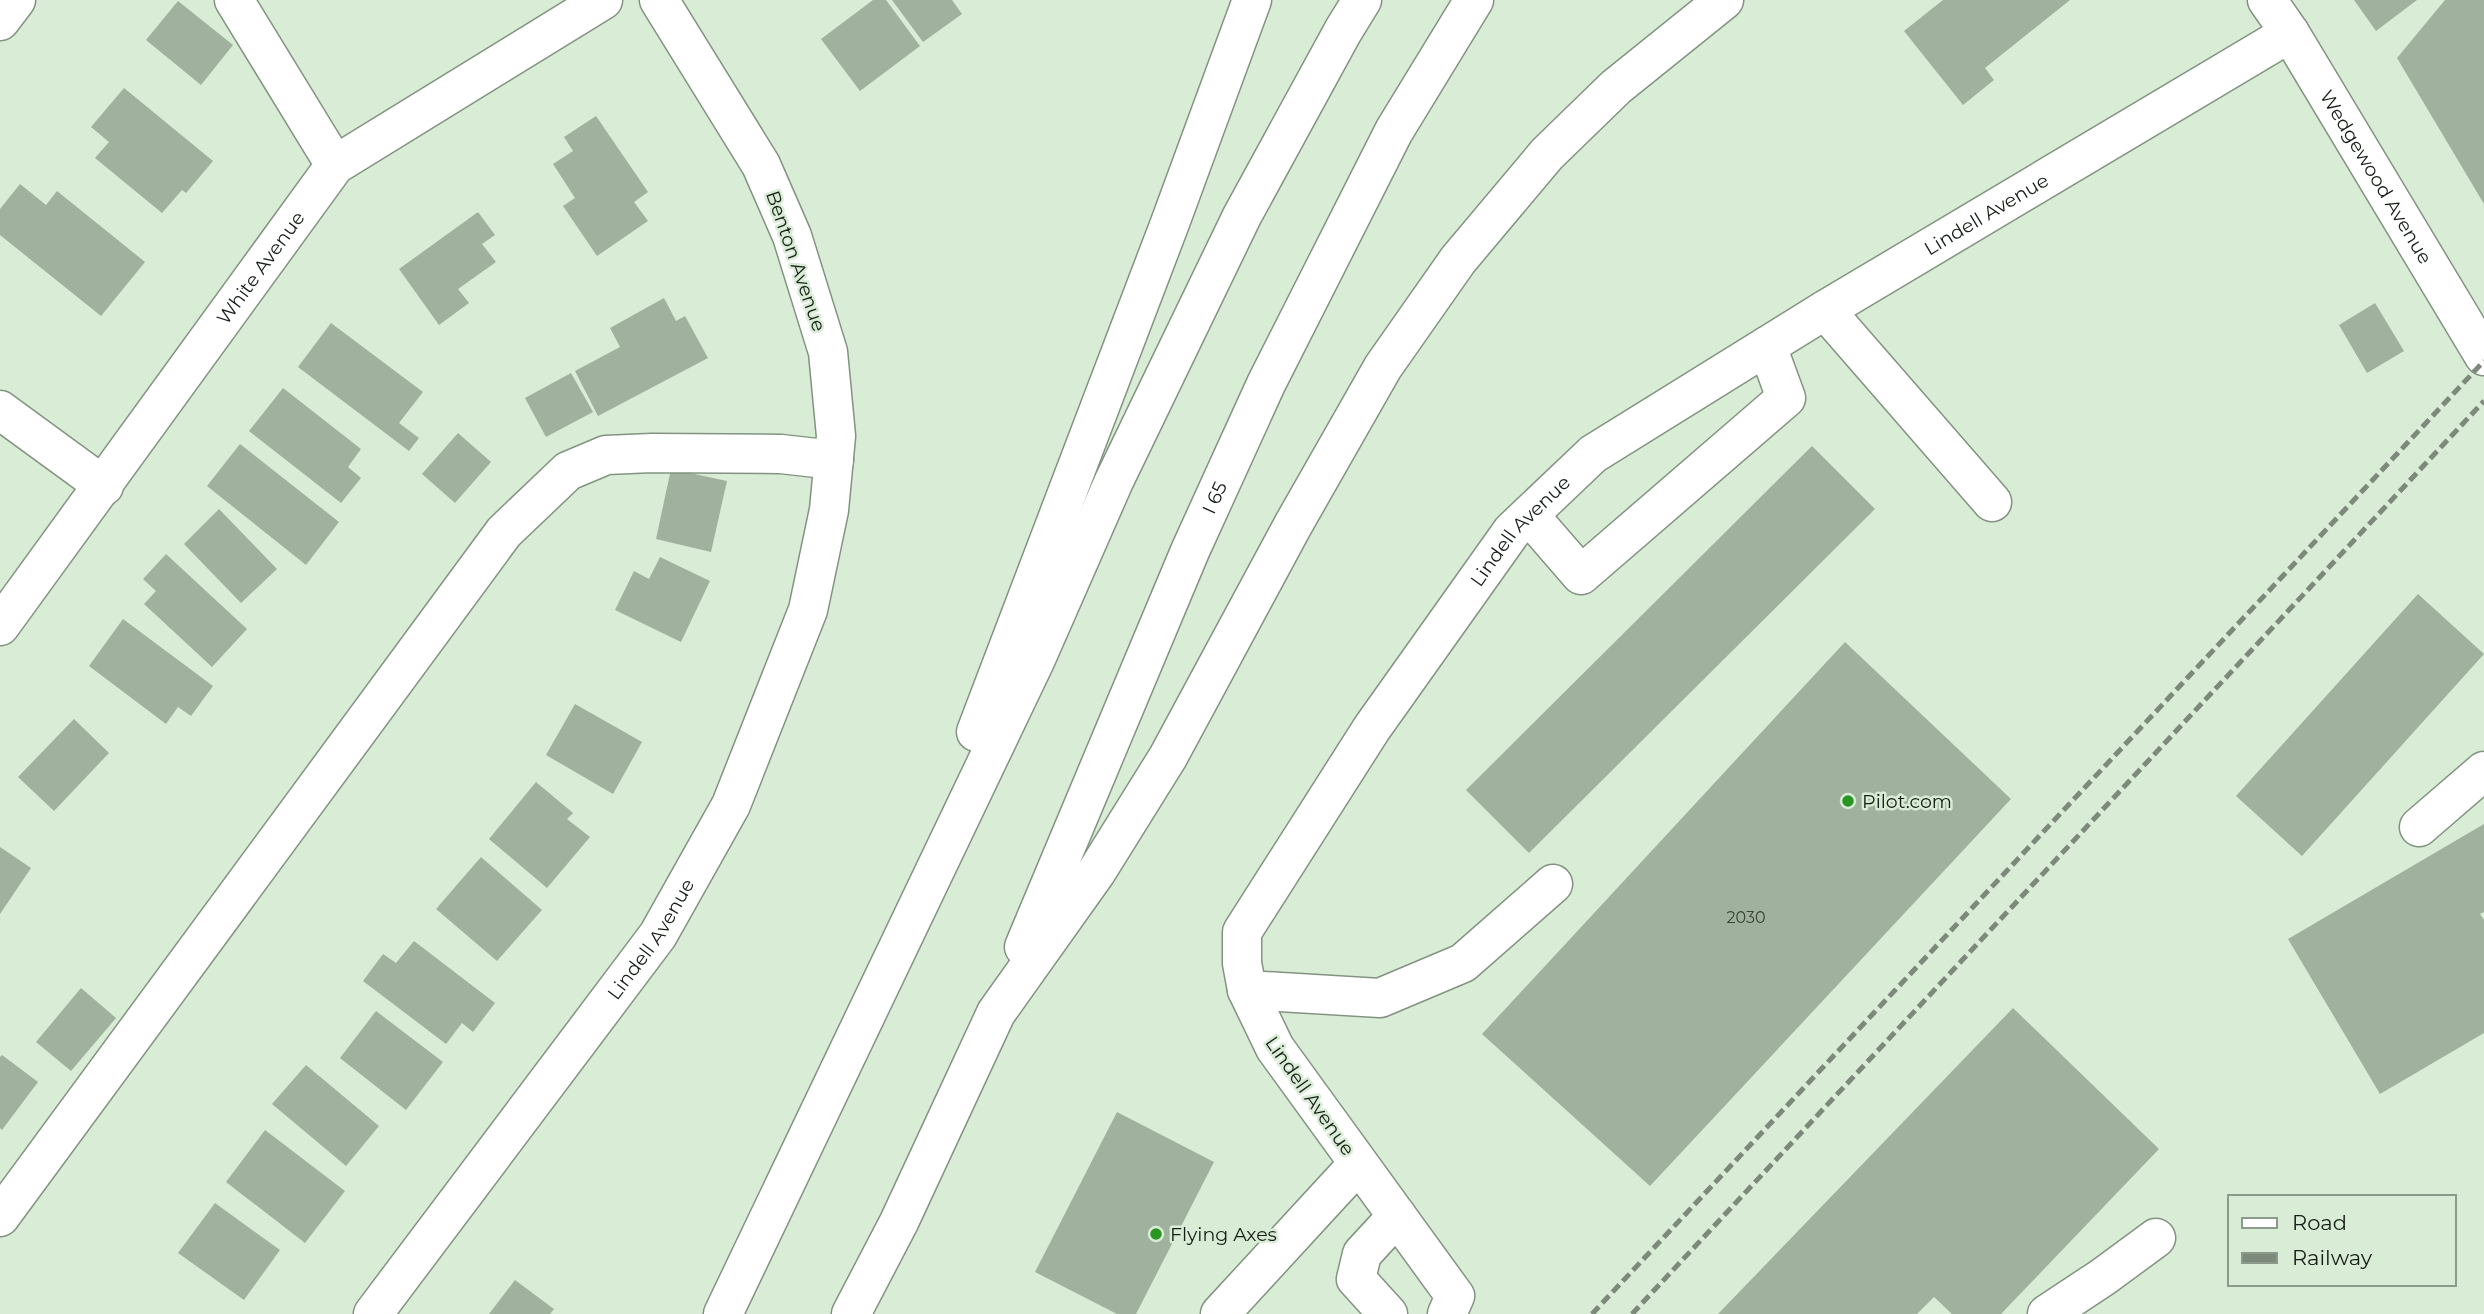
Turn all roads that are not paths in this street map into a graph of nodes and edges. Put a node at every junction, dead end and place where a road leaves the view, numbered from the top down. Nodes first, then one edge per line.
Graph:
1 (16, 0) edge
2 (234, 0) edge
3 (604, 0) edge
4 (659, 0) edge
5 (1252, 0) edge
6 (1362, 0) edge
7 (1474, 0) edge
8 (1724, 0) edge
9 (2267, 0) edge
10 (0, 21) edge
11 (2290, 33) junction
12 (335, 165) junction
13 (1825, 310) junction
14 (1767, 346) junction
15 (2484, 356) edge
16 (0, 411) edge
17 (834, 460) junction
18 (104, 486) junction
19 (1992, 502) dead end
20 (829, 510) joint
21 (1529, 515) junction
22 (0, 626) edge
23 (2484, 771) edge
24 (2419, 827) dead end
25 (1553, 884) dead end
26 (883, 978) junction
27 (1247, 990) junction
28 (996, 1013) junction
29 (1358, 1164) junction
30 (1397, 1216) junction
31 (0, 1217) edge
32 (2156, 1238) dead end
33 (1451, 1305) edge
34 (373, 1314) edge
35 (723, 1314) edge
36 (851, 1314) edge
37 (1220, 1314) edge
38 (1388, 1314) edge
39 (2047, 1314) edge

1 - 10 main road
2 - 12 main road
3 - 12 main road, White Avenue
4 - 17 main road, Benton Avenue
5 - 26 main road
6 - 26 main road
7 - 28 main road, I 65 / I 65
8 - 28 main road
9 - 11 main road, Wedgewood Avenue
11 - 13 main road, Lindell Avenue
11 - 15 main road, Wedgewood Avenue
12 - 18 main road, White Avenue
13 - 14 main road, Lindell Avenue
13 - 19 main road
14 - 21 main road, Lindell Avenue
14 - 21 main road
16 - 18 main road
17 - 20 main road, Benton Avenue
17 - 31 main road
18 - 22 main road, White Avenue
20 - 34 main road, Lindell Avenue
21 - 27 main road, Lindell Avenue
23 - 24 main road
25 - 27 main road
26 - 35 main road
27 - 29 main road, Lindell Avenue
28 - 36 main road, I 65
29 - 30 main road, Lindell Avenue
29 - 37 main road
30 - 33 main road, Lindell Avenue
30 - 38 main road
32 - 39 main road

